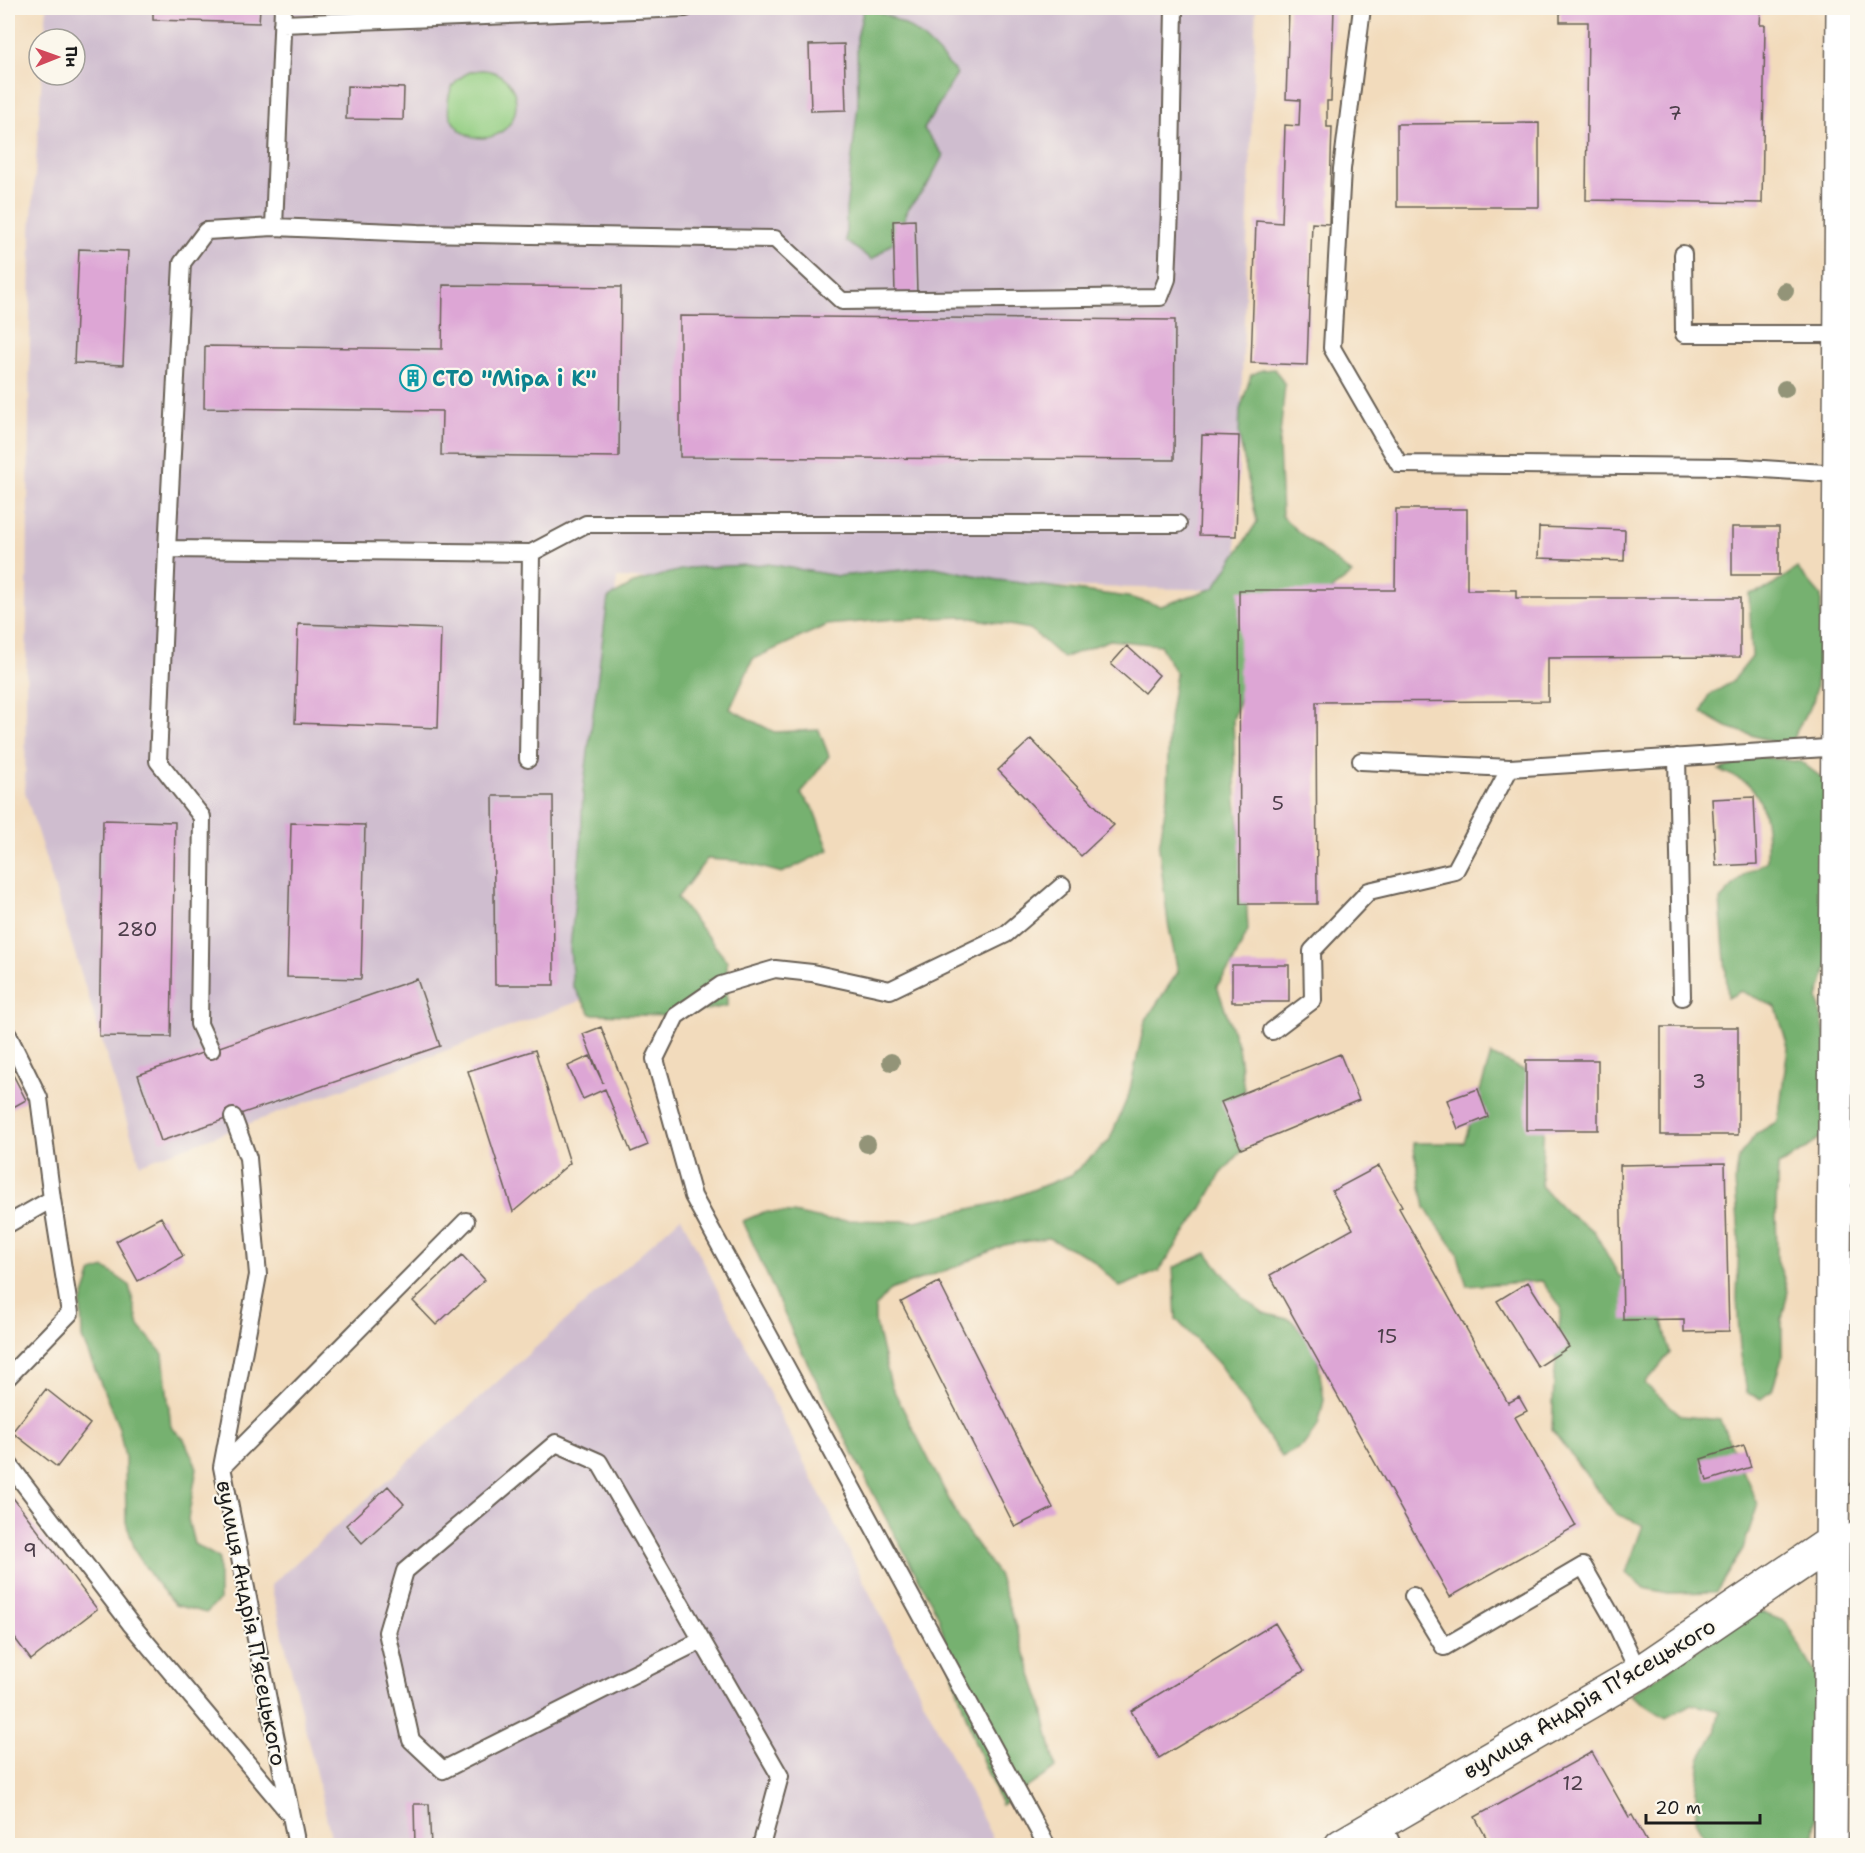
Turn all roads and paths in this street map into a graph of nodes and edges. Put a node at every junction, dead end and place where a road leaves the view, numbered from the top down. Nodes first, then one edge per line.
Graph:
1 (686, 8) edge
2 (1173, 8) edge
3 (1362, 8) edge
4 (1844, 8) edge
5 (282, 16) edge
6 (274, 227) junction
7 (1683, 254) dead end
8 (1850, 302) edge
9 (1841, 334) junction
10 (1840, 474) junction
11 (1178, 524) dead end
12 (167, 549) junction
13 (531, 553) junction
14 (1848, 747) edge
15 (1677, 758) junction
16 (528, 759) dead end
17 (1361, 761) dead end
18 (1510, 768) junction
19 (1062, 886) dead end
20 (1682, 997) dead end
21 (1272, 1031) dead end
22 (8, 1035) edge
23 (211, 1050) dead end
24 (233, 1117) dead end
25 (1846, 1196) edge
26 (52, 1199) junction
27 (466, 1221) dead end
28 (8, 1224) edge
29 (8, 1377) edge
30 (8, 1463) edge
31 (222, 1467) junction
32 (1845, 1535) edge
33 (1413, 1596) dead end
34 (702, 1640) junction
35 (1640, 1673) junction
36 (290, 1814) junction
37 (1387, 1834) edge
38 (297, 1845) edge
39 (761, 1845) edge
40 (1047, 1845) edge
41 (1341, 1845) edge
42 (1830, 1845) edge

1 - 5 lane
2 - 6 lane
3 - 10 lane
4 - 8 street
5 - 6 lane
6 - 12 lane
7 - 9 lane
8 - 9 street
9 - 10 street
10 - 14 street
11 - 13 lane
12 - 13 lane
12 - 23 lane
13 - 16 lane
14 - 15 lane
14 - 25 street
15 - 18 lane
15 - 20 lane
17 - 18 lane
18 - 21 lane
19 - 40 lane
22 - 26 lane
24 - 31 lane, вулиця Андрія Пʼясецького
25 - 32 street
26 - 28 lane
26 - 29 lane
27 - 31 lane
30 - 36 lane
31 - 36 lane, вулиця Андрія Пʼясецького
32 - 35 street, вулиця Андрія Пʼясецького
32 - 42 street
33 - 35 lane
34 - 34 lane
34 - 39 lane
35 - 37 street, вулиця Андрія Пʼясецького
36 - 38 lane, вулиця Андрія Пʼясецького
37 - 41 street, вулиця Андрія Пʼясецького

